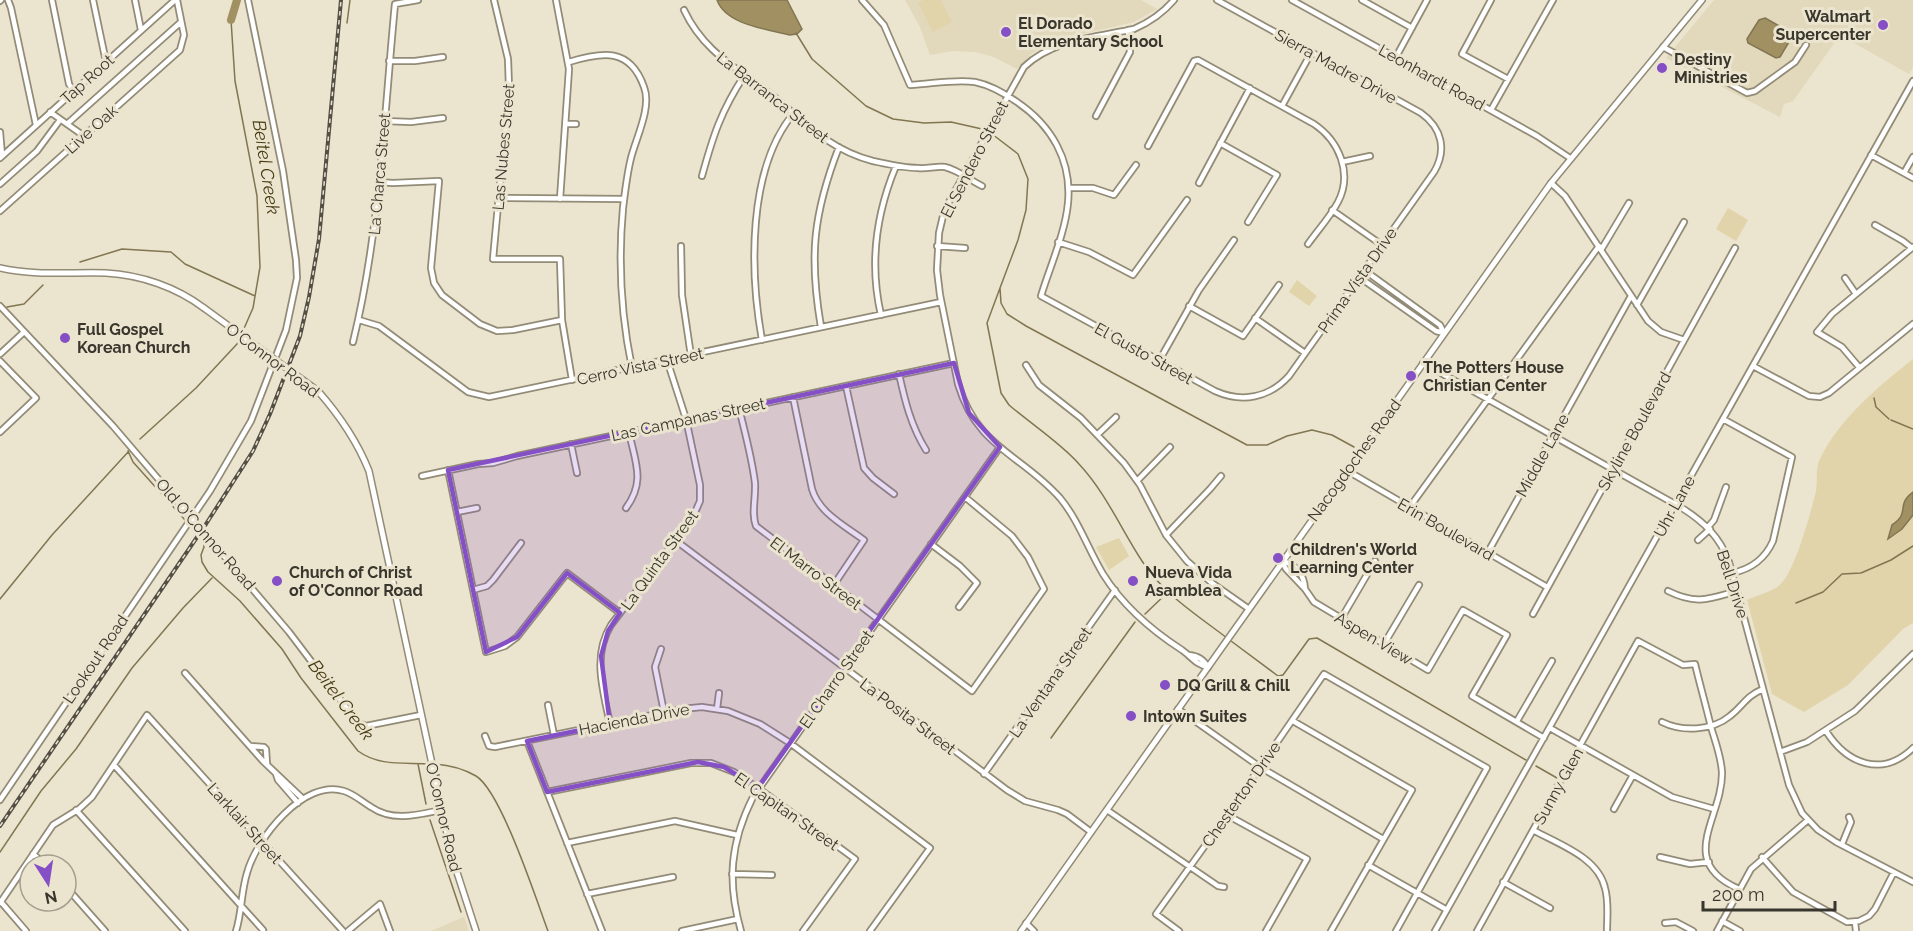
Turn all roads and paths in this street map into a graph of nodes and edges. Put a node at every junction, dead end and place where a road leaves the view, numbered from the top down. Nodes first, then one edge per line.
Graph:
1 (8, 0) edge
2 (52, 0) edge
3 (93, 0) edge
4 (135, 0) edge
5 (176, 0) edge
6 (248, 0) edge
7 (418, 0) edge
8 (494, 0) edge
9 (556, 0) edge
10 (862, 0) edge
11 (1174, 0) edge
12 (1217, 0) edge
13 (1292, 0) edge
14 (1362, 0) edge
15 (1427, 0) edge
16 (1491, 0) edge
17 (1552, 0) edge
18 (1701, 0) edge
19 (684, 10) dead end
20 (181, 22) junction
21 (1412, 28) junction
22 (141, 30) junction
23 (1128, 30) junction
24 (1806, 45) dead end
25 (1663, 46) junction
26 (1311, 53) junction
27 (442, 57) dead end
28 (1396, 57) junction
29 (389, 61) junction
30 (106, 62) junction
31 (569, 62) junction
32 (744, 76) junction
33 (1508, 79) junction
34 (1913, 81) edge
35 (1250, 88) junction
36 (73, 91) junction
37 (1008, 95) junction
38 (1282, 106) junction
39 (1491, 110) junction
40 (50, 112) junction
41 (793, 114) junction
42 (1096, 116) dead end
43 (443, 118) dead end
44 (60, 120) junction
45 (384, 121) junction
46 (67, 124) junction
47 (566, 124) junction
48 (576, 124) dead end
49 (36, 125) junction
50 (0, 132) edge
51 (84, 136) junction
52 (1220, 143) junction
53 (1441, 144) joint
54 (838, 147) junction
55 (1148, 147) dead end
56 (1871, 155) junction
57 (1371, 156) dead end
58 (1, 157) edge
59 (1913, 157) edge
60 (1570, 158) junction
61 (1342, 162) junction
62 (1136, 165) dead end
63 (896, 166) junction
64 (1904, 173) junction
65 (702, 176) dead end
66 (964, 176) junction
67 (1913, 178) edge
68 (378, 182) junction
69 (1199, 183) dead end
70 (1551, 183) junction
71 (0, 184) edge
72 (982, 186) dead end
73 (1069, 188) junction
74 (499, 198) junction
75 (560, 199) junction
76 (624, 199) junction
77 (1187, 200) dead end
78 (1629, 203) dead end
79 (1332, 210) junction
80 (0, 211) edge
81 (1248, 222) dead end
82 (1684, 222) dead end
83 (1875, 225) dead end
84 (1234, 240) dead end
85 (1058, 242) junction
86 (1308, 244) dead end
87 (1382, 245) junction
88 (681, 246) dead end
89 (937, 246) junction
90 (1912, 247) edge
91 (965, 248) dead end
92 (1600, 248) junction
93 (1735, 248) dead end
94 (0, 268) edge
95 (1364, 270) junction
96 (1359, 277) junction
97 (1845, 278) dead end
98 (1280, 285) dead end
99 (1856, 294) junction
100 (1631, 296) junction
101 (941, 302) junction
102 (1637, 305) junction
103 (0, 306) edge
104 (1189, 306) junction
105 (881, 315) junction
106 (1256, 318) junction
107 (358, 320) junction
108 (562, 320) junction
109 (1913, 324) edge
110 (821, 327) junction
111 (24, 332) junction
112 (1444, 333) junction
113 (762, 340) junction
114 (1684, 340) junction
115 (353, 342) dead end
116 (1305, 353) junction
117 (0, 354) edge
118 (691, 356) junction
119 (667, 360) junction
120 (0, 361) edge
121 (1159, 361) junction
122 (954, 363) junction
123 (1423, 363) junction
124 (1026, 365) dead end
125 (1753, 366) junction
126 (1859, 367) junction
127 (632, 368) junction
128 (899, 374) junction
129 (572, 380) junction
130 (846, 386) junction
131 (793, 397) junction
132 (1251, 398) joint
133 (1487, 400) junction
134 (739, 408) junction
135 (1116, 417) dead end
136 (686, 419) junction
137 (1724, 419) junction
138 (0, 432) edge
139 (629, 432) junction
140 (1098, 434) junction
141 (1552, 436) junction
142 (571, 444) junction
143 (1000, 447) junction
144 (1170, 447) dead end
145 (926, 450) dead end
146 (448, 470) junction
147 (1346, 470) junction
148 (1612, 470) junction
149 (577, 473) dead end
150 (422, 476) dead end
151 (1221, 476) dead end
152 (1137, 481) junction
153 (1726, 488) dead end
154 (894, 494) dead end
155 (965, 497) junction
156 (1675, 504) junction
157 (477, 508) dead end
158 (626, 508) dead end
159 (1409, 508) junction
160 (457, 512) junction
161 (191, 518) junction
162 (1709, 528) junction
163 (1166, 535) junction
164 (675, 540) junction
165 (1698, 540) dead end
166 (521, 543) dead end
167 (931, 544) junction
168 (1488, 552) junction
169 (1282, 561) junction
170 (1375, 561) dead end
171 (1732, 573) junction
172 (1419, 585) dead end
173 (833, 586) junction
174 (1547, 587) junction
175 (473, 590) junction
176 (1115, 590) junction
177 (1668, 591) dead end
178 (1737, 591) junction
179 (959, 607) dead end
180 (1249, 609) junction
181 (620, 613) junction
182 (1533, 614) dead end
183 (1341, 619) junction
184 (878, 620) junction
185 (1384, 644) junction
186 (661, 649) dead end
187 (1913, 654) edge
188 (1552, 661) dead end
189 (1208, 667) junction
190 (844, 668) junction
191 (185, 673) dead end
192 (1763, 689) junction
193 (719, 693) dead end
194 (548, 705) dead end
195 (717, 709) junction
196 (1178, 709) junction
197 (664, 712) junction
198 (421, 715) junction
199 (1293, 721) junction
200 (1516, 721) junction
201 (1662, 722) dead end
202 (610, 723) junction
203 (1711, 724) junction
204 (1550, 728) junction
205 (1826, 731) junction
206 (554, 735) junction
207 (485, 736) dead end
208 (1544, 738) junction
209 (527, 741) junction
210 (790, 743) junction
211 (251, 746) junction
212 (1581, 746) junction
213 (1913, 748) edge
214 (1780, 752) junction
215 (267, 764) junction
216 (114, 765) junction
217 (1260, 767) junction
218 (276, 774) junction
219 (984, 774) junction
220 (1633, 775) junction
221 (758, 788) junction
222 (547, 792) junction
223 (303, 799) junction
224 (0, 800) edge
225 (298, 803) junction
226 (1614, 809) dead end
227 (1714, 809) junction
228 (76, 810) junction
229 (441, 810) junction
230 (1107, 810) junction
231 (1227, 815) junction
232 (1849, 817) dead end
233 (1808, 819) junction
234 (1533, 830) junction
235 (1091, 832) junction
236 (737, 835) junction
237 (1383, 839) junction
238 (262, 841) junction
239 (567, 843) junction
240 (1839, 843) junction
241 (1833, 849) dead end
242 (34, 853) edge
243 (1660, 857) dead end
244 (1762, 858) junction
245 (1709, 862) junction
246 (1368, 865) junction
247 (1190, 867) junction
248 (1894, 872) junction
249 (732, 874) junction
250 (772, 875) dead end
251 (18, 876) edge
252 (673, 877) dead end
253 (1503, 882) junction
254 (1913, 882) edge
255 (1224, 887) dead end
256 (1739, 889) junction
257 (1417, 893) junction
258 (587, 894) junction
259 (78, 901) edge
260 (0, 903) edge
261 (241, 906) junction
262 (1550, 908) dead end
263 (1447, 910) junction
264 (738, 920) junction
265 (1722, 921) junction
266 (1855, 922) junction
267 (1026, 923) junction
268 (1665, 923) dead end
269 (263, 930) edge
270 (26, 931) edge
271 (105, 931) edge
272 (185, 931) edge
273 (236, 931) edge
274 (343, 931) edge
275 (348, 931) edge
276 (390, 931) edge
277 (476, 931) edge
278 (602, 931) edge
279 (682, 931) edge
280 (741, 931) edge
281 (804, 931) edge
282 (870, 931) edge
283 (1021, 931) edge
284 (1034, 931) edge
285 (1179, 931) edge
286 (1266, 931) edge
287 (1330, 931) edge
288 (1396, 931) edge
289 (1435, 931) edge
290 (1477, 931) edge
291 (1606, 931) edge
292 (1693, 931) edge
293 (1717, 931) edge
294 (1740, 931) edge
295 (1856, 931) edge

1 - 49 street
2 - 36 street
3 - 30 street
4 - 22 street
5 - 20 street
5 - 22 street, Tap Root
6 - 161 street, Lookout Road
7 - 29 street, La Charca Street
8 - 74 street, Las Nubes Street
9 - 31 street
10 - 37 street
11 - 23 street, El Sendero Street
12 - 26 street, Sierra Madre Drive
13 - 28 street, Leonhardt Road
14 - 21 street
15 - 21 street
16 - 33 street
17 - 33 street
18 - 25 main road, Nacogdoches Road
19 - 32 street, La Barranca Street
20 - 46 street
20 - 51 street, Live Oak
21 - 28 street
22 - 30 street, Tap Root
23 - 37 street, El Sendero Street
23 - 42 street
24 - 25 street
25 - 60 main road, Nacogdoches Road
26 - 38 street
26 - 53 street, Sierra Madre Drive
27 - 29 street
28 - 39 street, Leonhardt Road
29 - 45 street, La Charca Street
30 - 36 street, Tap Root
31 - 47 street
31 - 76 street
32 - 41 street, La Barranca Street
32 - 65 street
33 - 39 street
34 - 56 street, Uhr Lane
35 - 38 street
35 - 52 street
35 - 55 street
36 - 40 street, Tap Root
37 - 66 street, El Sendero Street
37 - 73 street
38 - 61 street
39 - 60 street, Leonhardt Road
40 - 44 street
40 - 49 street, Tap Root
41 - 54 street, La Barranca Street
41 - 113 street
43 - 45 street
44 - 46 street
44 - 71 street
45 - 68 street, La Charca Street
46 - 51 street
47 - 48 street
47 - 75 street
49 - 58 street, Tap Root
50 - 58 street
51 - 80 street, Live Oak
52 - 69 street
52 - 81 street
53 - 87 street, Prima Vista Drive
54 - 63 street, La Barranca Street
54 - 110 street
56 - 64 street
56 - 125 street, Uhr Lane
57 - 61 street
59 - 64 street
60 - 70 main road, Nacogdoches Road
61 - 79 street
62 - 73 street
63 - 66 street, La Barranca Street
63 - 105 street
64 - 67 street
66 - 72 street, La Barranca Street
66 - 89 street, El Sendero Street
68 - 107 street, La Charca Street
68 - 108 street
70 - 92 street
70 - 112 main road, Nacogdoches Road
73 - 85 street
74 - 75 street
74 - 108 street, Las Nubes Street
75 - 76 street
76 - 127 street
77 - 85 street
78 - 92 street
79 - 86 street
79 - 87 street
82 - 102 street
83 - 90 street
84 - 104 street
85 - 121 street, El Gusto Street
87 - 95 street, Prima Vista Drive
88 - 118 street
89 - 91 street
89 - 101 street, El Sendero Street
90 - 99 street
92 - 100 street
92 - 133 street
93 - 114 street, Skyline Boulevard
94 - 198 main road, O'Connor Road, bridge
95 - 96 street, Prima Vista Drive
95 - 112 street
96 - 112 street
96 - 116 street, Prima Vista Drive
97 - 99 street
98 - 106 street
99 - 126 street
100 - 102 street
100 - 141 street, Middle Lane
101 - 105 street, Cerro Vista Street
101 - 122 street, El Sendero Street
102 - 114 street
103 - 111 street, Old O'Connor Road
104 - 106 street
104 - 121 street
105 - 110 street, Cerro Vista Street
106 - 116 street
107 - 115 street, La Charca Street
107 - 129 street, Cerro Vista Street
108 - 129 street
109 - 126 street
110 - 113 street, Cerro Vista Street
111 - 117 street
111 - 161 street, Old O'Connor Road
112 - 123 main road, Nacogdoches Road
113 - 118 street, Cerro Vista Street
114 - 148 street, Skyline Boulevard
116 - 132 street, Prima Vista Drive
118 - 119 street, Cerro Vista Street
119 - 127 street, Cerro Vista Street
119 - 136 street, La Quinta Street
120 - 138 street
121 - 132 street, El Gusto Street
122 - 128 street, Las Campanas Street
122 - 143 street, El Sendero Street
123 - 133 street, Bell Drive
123 - 147 main road, Nacogdoches Road
124 - 140 street
125 - 126 street
125 - 137 street, Uhr Lane
127 - 129 street, Cerro Vista Street
128 - 130 street, Las Campanas Street
128 - 145 street
130 - 131 street, Las Campanas Street
130 - 154 street
131 - 134 street, Las Campanas Street
131 - 173 street
133 - 141 street, Bell Drive
133 - 159 street
134 - 136 street, Las Campanas Street
134 - 173 street, El Marro Street
135 - 140 street
136 - 139 street, Las Campanas Street
136 - 164 street, La Quinta Street
137 - 156 street, Uhr Lane
137 - 171 street
139 - 142 street, Las Campanas Street
139 - 158 street
140 - 152 street
141 - 148 street, Bell Drive
141 - 168 street, Middle Lane
142 - 146 street, Las Campanas Street
142 - 149 street
143 - 155 street, El Charro Street
143 - 176 street, El Sendero Street
144 - 152 street
146 - 150 street, Las Campanas Street
146 - 160 street
147 - 159 street, Erin Boulevard
147 - 169 main road, Nacogdoches Road
148 - 156 street, Bell Drive
148 - 174 street, Skyline Boulevard
151 - 163 street
152 - 163 street
153 - 162 street
155 - 167 street, El Charro Street
155 - 184 street, El Marro Street
156 - 162 street, Bell Drive
156 - 204 street, Uhr Lane
157 - 160 street
159 - 168 street, Erin Boulevard
160 - 175 street
161 - 198 street, Old O'Connor Road
161 - 224 street, Lookout Road
162 - 165 street
162 - 171 street, Bell Drive
163 - 180 street
164 - 181 street, La Quinta Street
164 - 190 street, La Posita Street
166 - 175 street
167 - 179 street
167 - 184 street, El Charro Street
168 - 174 street, Erin Boulevard
169 - 180 main road, Nacogdoches Road
169 - 183 street, Aspen View
170 - 183 street
171 - 178 street, Bell Drive
172 - 185 street
173 - 184 street, El Marro Street
174 - 182 street, Skyline Boulevard
175 - 181 street
176 - 189 street, El Sendero Street
176 - 219 street, La Ventana Street
177 - 178 street
178 - 192 street, Bell Drive
180 - 189 main road, Nacogdoches Road
181 - 202 street, La Quinta Street
183 - 185 street, Aspen View
184 - 190 street, El Charro Street
185 - 200 street, Aspen View
186 - 197 street
187 - 205 street
188 - 200 street
189 - 196 main road, Nacogdoches Road
190 - 210 street, El Charro Street
190 - 219 street, La Posita Street
191 - 211 street
192 - 203 street
192 - 214 street, Bell Drive
193 - 195 street
194 - 206 street
195 - 197 street, Hacienda Drive
195 - 210 street, Hacienda Drive
196 - 217 street
196 - 230 main road, Nacogdoches Road
197 - 202 street, Hacienda Drive
198 - 229 main road, O'Connor Road
199 - 217 street, Chesterton Drive
199 - 237 street
199 - 257 street, Chesterton Drive
200 - 208 street, Aspen View
201 - 203 street
202 - 206 street, Hacienda Drive
203 - 212 street, Sunny Glen
203 - 227 street
204 - 208 street, Uhr Lane
204 - 212 street
205 - 213 street
205 - 214 street
206 - 209 street, Hacienda Drive
207 - 209 street, Hacienda Drive
208 - 263 street, Uhr Lane
209 - 222 street
210 - 221 street, El Charro Street
210 - 282 street, Hacienda Drive
211 - 215 street
211 - 215 street
212 - 220 street
212 - 234 street, Sunny Glen
214 - 233 street, Bell Drive
215 - 218 street
216 - 228 street
216 - 238 street, Larklair Street
216 - 261 street
217 - 231 street, Chesterton Drive
217 - 237 street
218 - 223 street
218 - 225 street
219 - 235 street, La Posita Street
220 - 226 street
220 - 227 street
221 - 222 street, El Capitan Street
221 - 236 street, El Charro Street
221 - 281 street, El Capitan Street
222 - 239 street
223 - 225 street
223 - 229 street
225 - 238 street
227 - 245 street
228 - 242 street
228 - 272 street
229 - 277 main road, O'Connor Road
230 - 235 main road, Nacogdoches Road
230 - 247 street
231 - 247 street, Chesterton Drive
231 - 286 street
232 - 240 street
233 - 240 street, Bell Drive
233 - 244 street
234 - 253 street, Sunny Glen
234 - 291 street
235 - 267 main road, Nacogdoches Road
236 - 239 street
236 - 249 street, El Charro Street
237 - 246 street
238 - 261 street
238 - 274 street, Larklair Street
239 - 258 street
240 - 241 street
240 - 248 street, Bell Drive
243 - 245 street
244 - 256 street
244 - 266 street
245 - 256 street
246 - 257 street
246 - 287 street
247 - 255 street
247 - 285 street, Chesterton Drive
248 - 254 street, Bell Drive
248 - 266 street
249 - 250 street
249 - 264 street, El Charro Street
251 - 260 street
252 - 258 street
253 - 262 street
253 - 290 street, Sunny Glen
256 - 265 street
257 - 263 street
257 - 288 street
258 - 278 street
259 - 271 street
260 - 270 street
261 - 269 street
261 - 273 street
263 - 289 street, Uhr Lane
264 - 279 street
264 - 280 street, El Charro Street
265 - 293 street
265 - 294 street
266 - 295 street
267 - 283 main road, Nacogdoches Road
267 - 284 street
268 - 292 street
275 - 276 street

